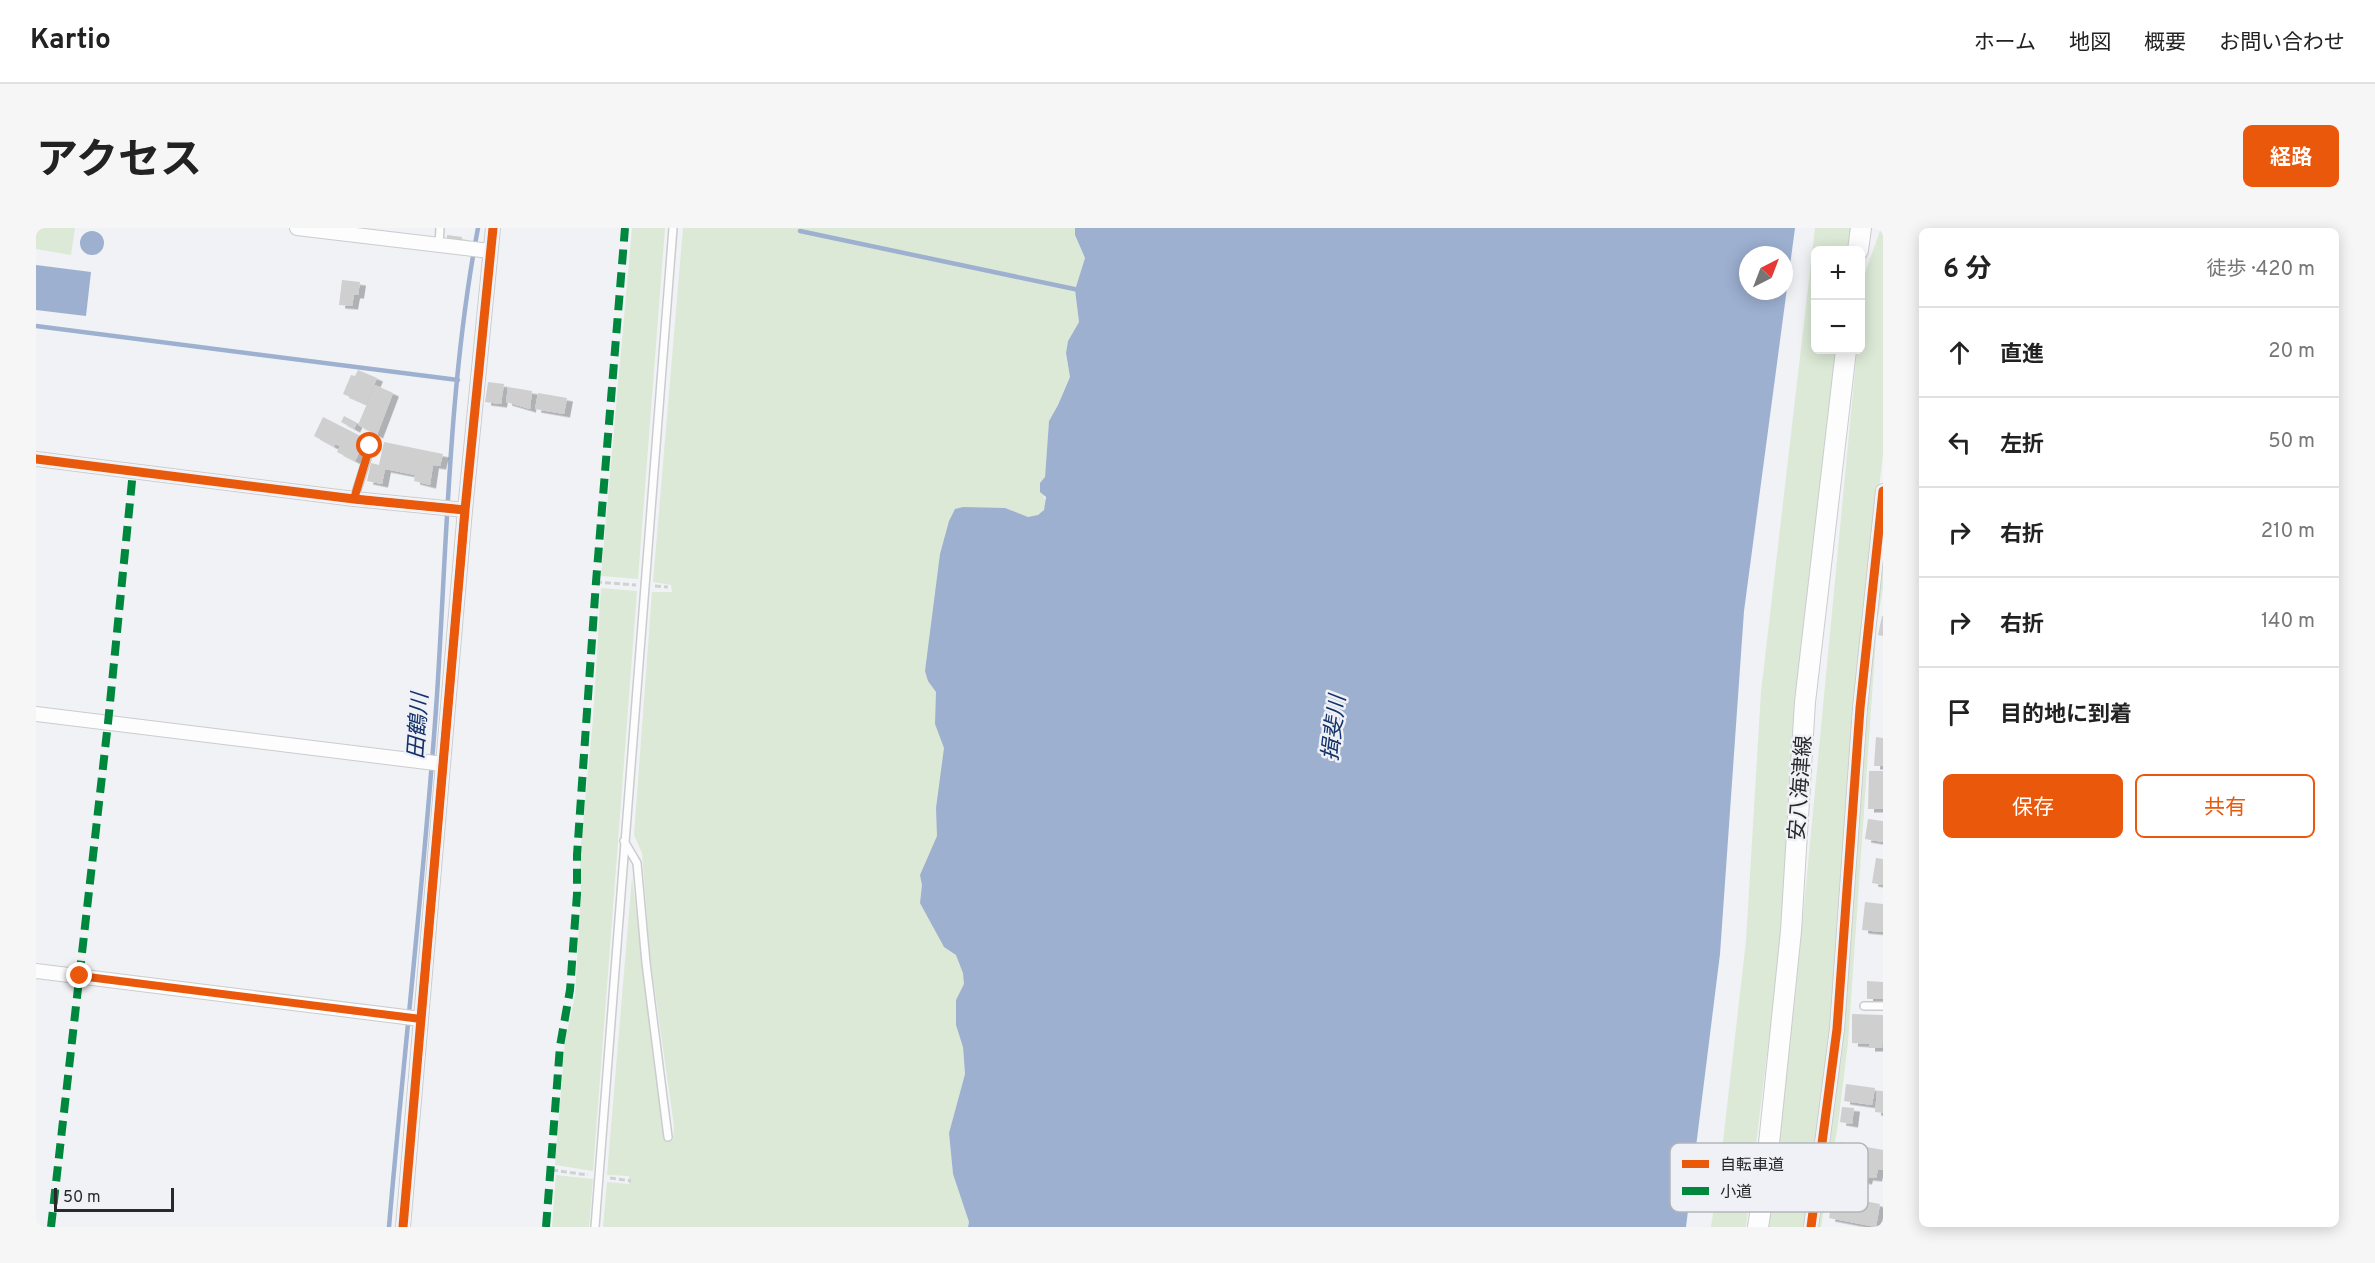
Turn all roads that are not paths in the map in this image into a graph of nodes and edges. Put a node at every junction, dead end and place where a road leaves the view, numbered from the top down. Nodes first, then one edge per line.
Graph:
1 (297, 228) edge
2 (440, 228) edge
3 (493, 228) edge
4 (672, 228) edge
5 (351, 231) edge
6 (439, 245) junction
7 (487, 251) junction
8 (1846, 354) edge
9 (370, 446) dead end
10 (36, 459) edge
11 (1883, 498) edge
12 (354, 499) junction
13 (463, 510) junction
14 (36, 714) edge
15 (441, 764) junction
16 (624, 841) junction
17 (36, 971) edge
18 (1864, 1006) dead end
19 (1883, 1006) edge
20 (419, 1019) junction
21 (668, 1137) dead end
22 (1769, 1143) edge
23 (1822, 1143) edge
24 (1760, 1212) edge
25 (1813, 1212) edge
26 (403, 1227) edge
27 (595, 1227) edge
28 (1758, 1227) edge
29 (1811, 1227) edge

1 - 5 street
2 - 6 lane
3 - 7 street
4 - 16 lane
5 - 6 street
6 - 7 street
7 - 13 street
8 - 22 main road, 安八海津線
9 - 12 lane
10 - 12 street
11 - 23 street
12 - 13 street
13 - 15 street
14 - 15 street
15 - 20 street
16 - 21 lane
16 - 27 lane
17 - 20 street
18 - 19 lane
20 - 26 street
24 - 28 main road, 安八海津線
25 - 29 street

